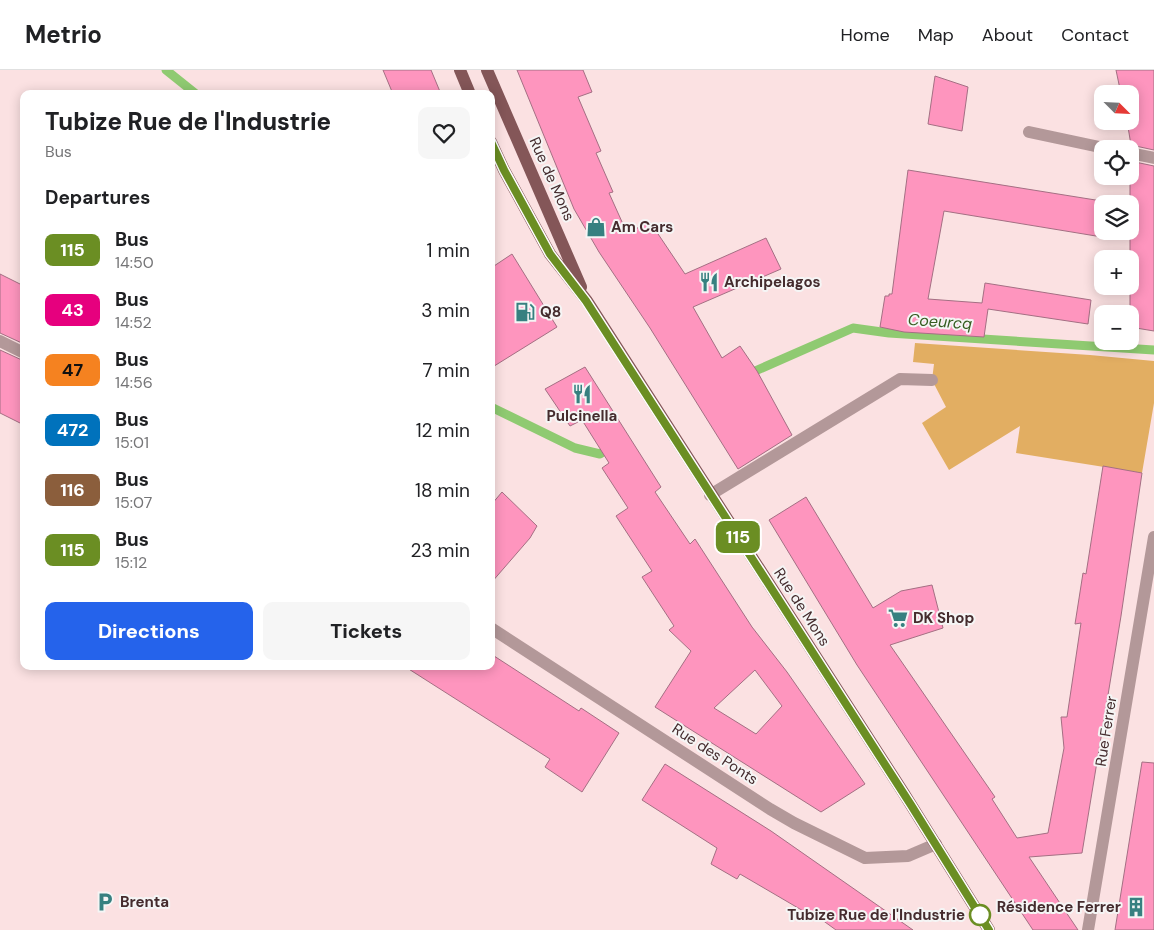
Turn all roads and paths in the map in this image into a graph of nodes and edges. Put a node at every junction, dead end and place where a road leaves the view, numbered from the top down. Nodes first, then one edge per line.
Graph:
1 (460, 70) edge
2 (487, 70) edge
3 (468, 90) edge
4 (1029, 132) dead end
5 (1094, 146) edge
6 (495, 151) edge
7 (1139, 155) edge
8 (1154, 158) edge
9 (586, 301) junction
10 (0, 341) edge
11 (20, 351) edge
12 (932, 380) dead end
13 (710, 494) junction
14 (1154, 537) edge
15 (495, 631) edge
16 (936, 844) junction
17 (989, 930) edge
18 (1088, 930) edge

1 - 3 main road
2 - 9 main road, Rue de Mons
4 - 5 street
6 - 9 main road, Rue de Mons
7 - 8 street
9 - 13 main road, Rue de Mons
10 - 11 street
12 - 13 street
13 - 16 main road, Rue de Mons
14 - 18 street, Rue Ferrer
15 - 16 street, Rue des Ponts
16 - 17 main road, Rue de Mons

